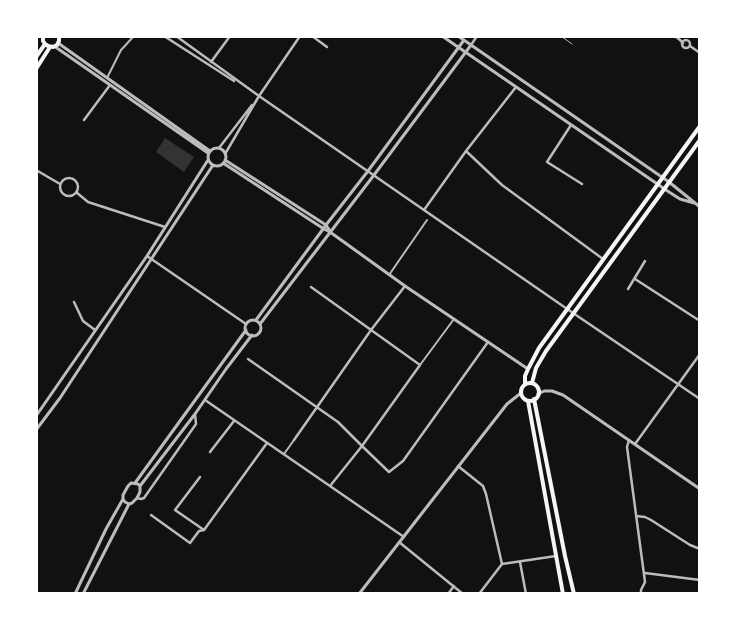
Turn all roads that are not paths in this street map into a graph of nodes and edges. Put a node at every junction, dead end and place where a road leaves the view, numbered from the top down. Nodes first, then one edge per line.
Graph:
1 (43, 36) edge
2 (59, 36) edge
3 (134, 36) edge
4 (164, 36) edge
5 (176, 36) edge
6 (230, 36) edge
7 (300, 36) edge
8 (312, 36) edge
9 (442, 36) edge
10 (458, 36) edge
11 (467, 36) edge
12 (477, 36) edge
13 (561, 36) edge
14 (675, 36) edge
15 (464, 40) junction
16 (682, 43) junction
17 (45, 44) junction
18 (572, 44) dead end
19 (54, 45) junction
20 (471, 45) junction
21 (690, 46) junction
22 (327, 47) dead end
23 (459, 48) junction
24 (465, 52) junction
25 (700, 53) edge
26 (36, 57) edge
27 (211, 62) junction
28 (36, 69) edge
29 (107, 78) junction
30 (110, 85) junction
31 (516, 87) junction
32 (259, 96) junction
33 (84, 120) dead end
34 (572, 125) junction
35 (700, 126) edge
36 (700, 140) edge
37 (218, 148) junction
38 (209, 152) junction
39 (466, 152) junction
40 (225, 154) junction
41 (208, 160) junction
42 (224, 162) junction
43 (213, 165) junction
44 (36, 170) edge
45 (368, 171) junction
46 (374, 175) junction
47 (663, 177) junction
48 (670, 182) junction
49 (60, 184) junction
50 (582, 184) dead end
51 (658, 185) junction
52 (664, 189) junction
53 (76, 192) junction
54 (694, 203) junction
55 (700, 207) edge
56 (424, 210) junction
57 (427, 220) dead end
58 (325, 227) junction
59 (166, 228) junction
60 (330, 232) junction
61 (147, 256) junction
62 (603, 259) junction
63 (151, 260) junction
64 (645, 261) dead end
65 (389, 274) junction
66 (635, 279) junction
67 (405, 286) junction
68 (311, 287) dead end
69 (628, 289) dead end
70 (74, 302) dead end
71 (567, 309) junction
72 (573, 313) junction
73 (454, 319) junction
74 (256, 320) junction
75 (700, 321) edge
76 (246, 324) junction
77 (260, 324) junction
78 (246, 330) junction
79 (371, 330) junction
80 (96, 331) junction
81 (252, 335) junction
82 (488, 342) junction
83 (700, 354) edge
84 (248, 359) dead end
85 (420, 365) junction
86 (528, 369) junction
87 (532, 383) junction
88 (525, 384) junction
89 (678, 384) junction
90 (521, 393) junction
91 (538, 394) junction
92 (534, 399) junction
93 (700, 399) edge
94 (205, 400) junction
95 (528, 400) junction
96 (317, 408) junction
97 (195, 414) junction
98 (36, 416) edge
99 (234, 421) junction
100 (36, 430) edge
101 (294, 440) joint
102 (629, 440) junction
103 (266, 443) junction
104 (635, 444) junction
105 (362, 446) junction
106 (210, 452) dead end
107 (284, 454) junction
108 (458, 466) junction
109 (200, 476) dead end
110 (135, 483) junction
111 (140, 486) junction
112 (330, 486) junction
113 (699, 486) edge
114 (138, 498) junction
115 (123, 500) junction
116 (129, 504) junction
117 (151, 515) dead end
118 (636, 516) junction
119 (204, 530) junction
120 (404, 537) junction
121 (399, 542) junction
122 (700, 549) edge
123 (556, 556) junction
124 (520, 562) junction
125 (502, 564) junction
126 (644, 572) junction
127 (700, 580) edge
128 (454, 586) junction
129 (75, 594) edge
130 (83, 594) edge
131 (359, 594) edge
132 (448, 594) edge
133 (463, 594) edge
134 (479, 594) edge
135 (526, 594) edge
136 (563, 594) edge
137 (574, 594) edge
138 (641, 594) edge

1 - 17 main road
2 - 19 main road
3 - 29 street
4 - 32 street
5 - 27 street
6 - 27 street
7 - 32 street
8 - 22 street
9 - 23 street
10 - 15 street
11 - 15 street
12 - 20 street
13 - 18 lane
14 - 16 street
15 - 20 street
15 - 23 street
16 - 21 street
16 - 21 street
17 - 19 main road
17 - 26 main road
19 - 28 main road
19 - 29 street
19 - 30 street
20 - 24 street
20 - 47 street
21 - 25 street
23 - 24 street
23 - 45 street
24 - 31 street
24 - 46 street
27 - 32 street
29 - 38 street
30 - 33 street
30 - 38 street
31 - 34 street
31 - 39 street
32 - 37 street
32 - 40 street
32 - 45 street
34 - 50 street
34 - 51 street
35 - 47 main road
36 - 48 main road
37 - 38 street
37 - 40 street
38 - 41 street
39 - 56 street
39 - 62 street
40 - 42 street
41 - 43 street
41 - 59 street
42 - 43 street
42 - 58 street
43 - 63 street
44 - 49 street
45 - 46 street
45 - 58 street
46 - 56 street
46 - 60 street
47 - 48 street
47 - 51 main road
48 - 52 main road
48 - 54 street
49 - 53 street
49 - 53 street
51 - 52 street
51 - 62 main road
52 - 54 street
52 - 72 main road
53 - 59 street
54 - 55 street
56 - 71 street
57 - 65 street
58 - 60 street
58 - 74 street
59 - 61 street
60 - 65 street
60 - 77 street
61 - 63 street
61 - 80 street
62 - 71 main road
63 - 76 street
63 - 100 street
64 - 66 street
65 - 67 street
66 - 69 street
66 - 75 street
67 - 73 street
67 - 79 street
68 - 79 street
70 - 80 street
71 - 72 street
71 - 86 main road
72 - 87 main road
72 - 89 street
73 - 82 street
73 - 85 street
74 - 76 street
74 - 77 street
76 - 78 street
77 - 81 street
78 - 81 street
78 - 110 street
79 - 85 street
79 - 96 street
80 - 98 street
81 - 94 street
82 - 86 street
82 - 105 street
83 - 89 street
84 - 96 street
85 - 105 street
86 - 88 main road
87 - 88 main road
87 - 91 main road
88 - 90 main road
89 - 93 street
89 - 104 street
90 - 95 main road
90 - 108 street
91 - 92 main road
91 - 102 street
92 - 95 main road
92 - 137 main road
94 - 97 street
94 - 99 street
95 - 123 main road
96 - 101 street
96 - 105 street
97 - 111 street
97 - 114 street
99 - 103 street
99 - 106 street
101 - 107 street
102 - 104 street
102 - 118 street
103 - 107 street
103 - 119 street
104 - 113 street
105 - 112 street
107 - 112 street
108 - 120 street
108 - 125 street
109 - 119 street
110 - 111 street
110 - 115 street
111 - 114 street
112 - 120 street
114 - 116 street
115 - 116 street
115 - 129 street
116 - 130 street
117 - 119 street
118 - 122 street
118 - 126 street
120 - 121 street
121 - 128 street
121 - 131 street
123 - 124 street
123 - 136 main road
124 - 125 street
124 - 135 street
125 - 134 street
126 - 127 street
126 - 138 street
128 - 132 street
128 - 133 street

